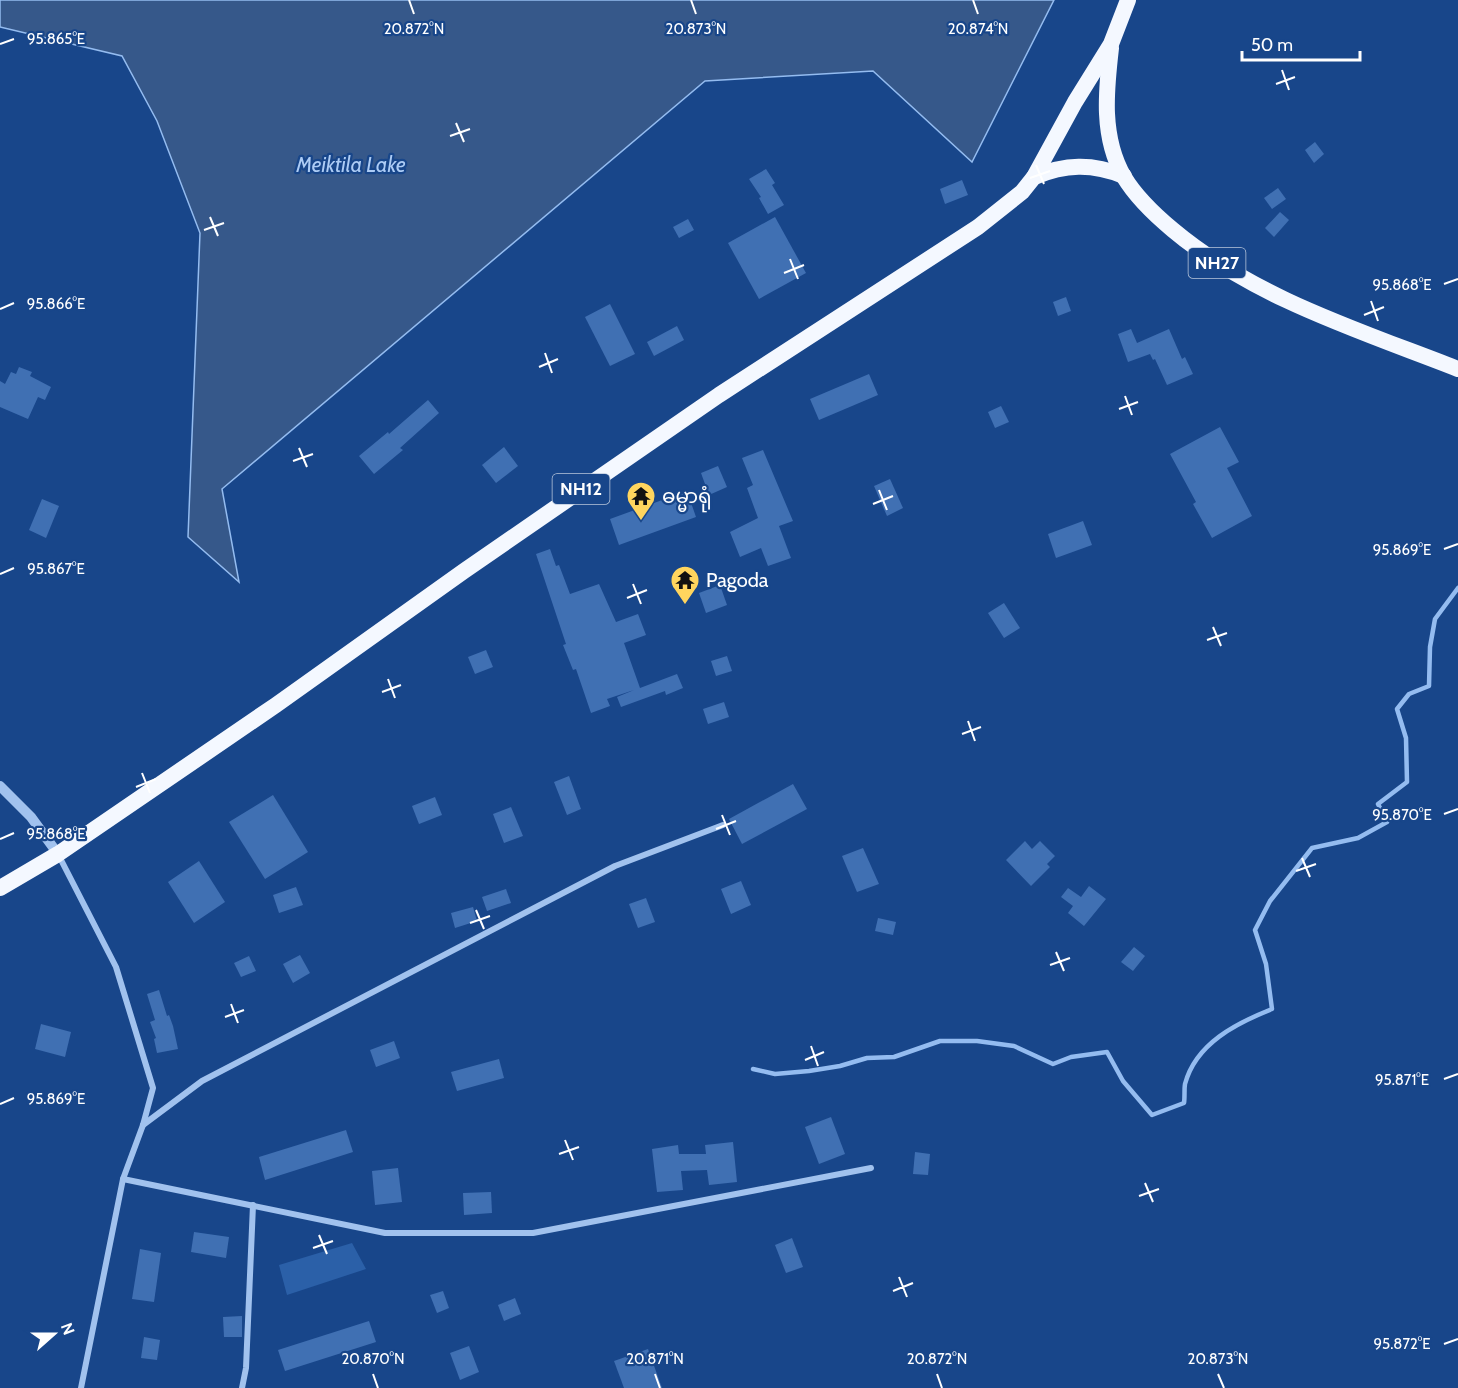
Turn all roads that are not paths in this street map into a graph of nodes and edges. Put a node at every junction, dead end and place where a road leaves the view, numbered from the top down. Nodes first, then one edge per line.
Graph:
1 (1128, 0) edge
2 (1111, 44) junction
3 (1124, 176) junction
4 (1034, 177) junction
5 (1458, 369) edge
6 (0, 786) edge
7 (723, 825) dead end
8 (58, 854) junction
9 (0, 888) edge
10 (143, 1125) junction
11 (871, 1168) dead end
12 (123, 1179) junction
13 (253, 1205) junction
14 (81, 1388) edge
15 (242, 1388) edge

1 - 2 highway, NH12
2 - 3 highway, NH27
2 - 4 highway, NH12
3 - 4 highway
3 - 5 highway, NH27
4 - 8 highway, NH12
6 - 8 street
7 - 10 street
8 - 9 highway, NH12
8 - 10 street
10 - 12 street
11 - 13 street
12 - 13 street
12 - 14 street
13 - 15 street

